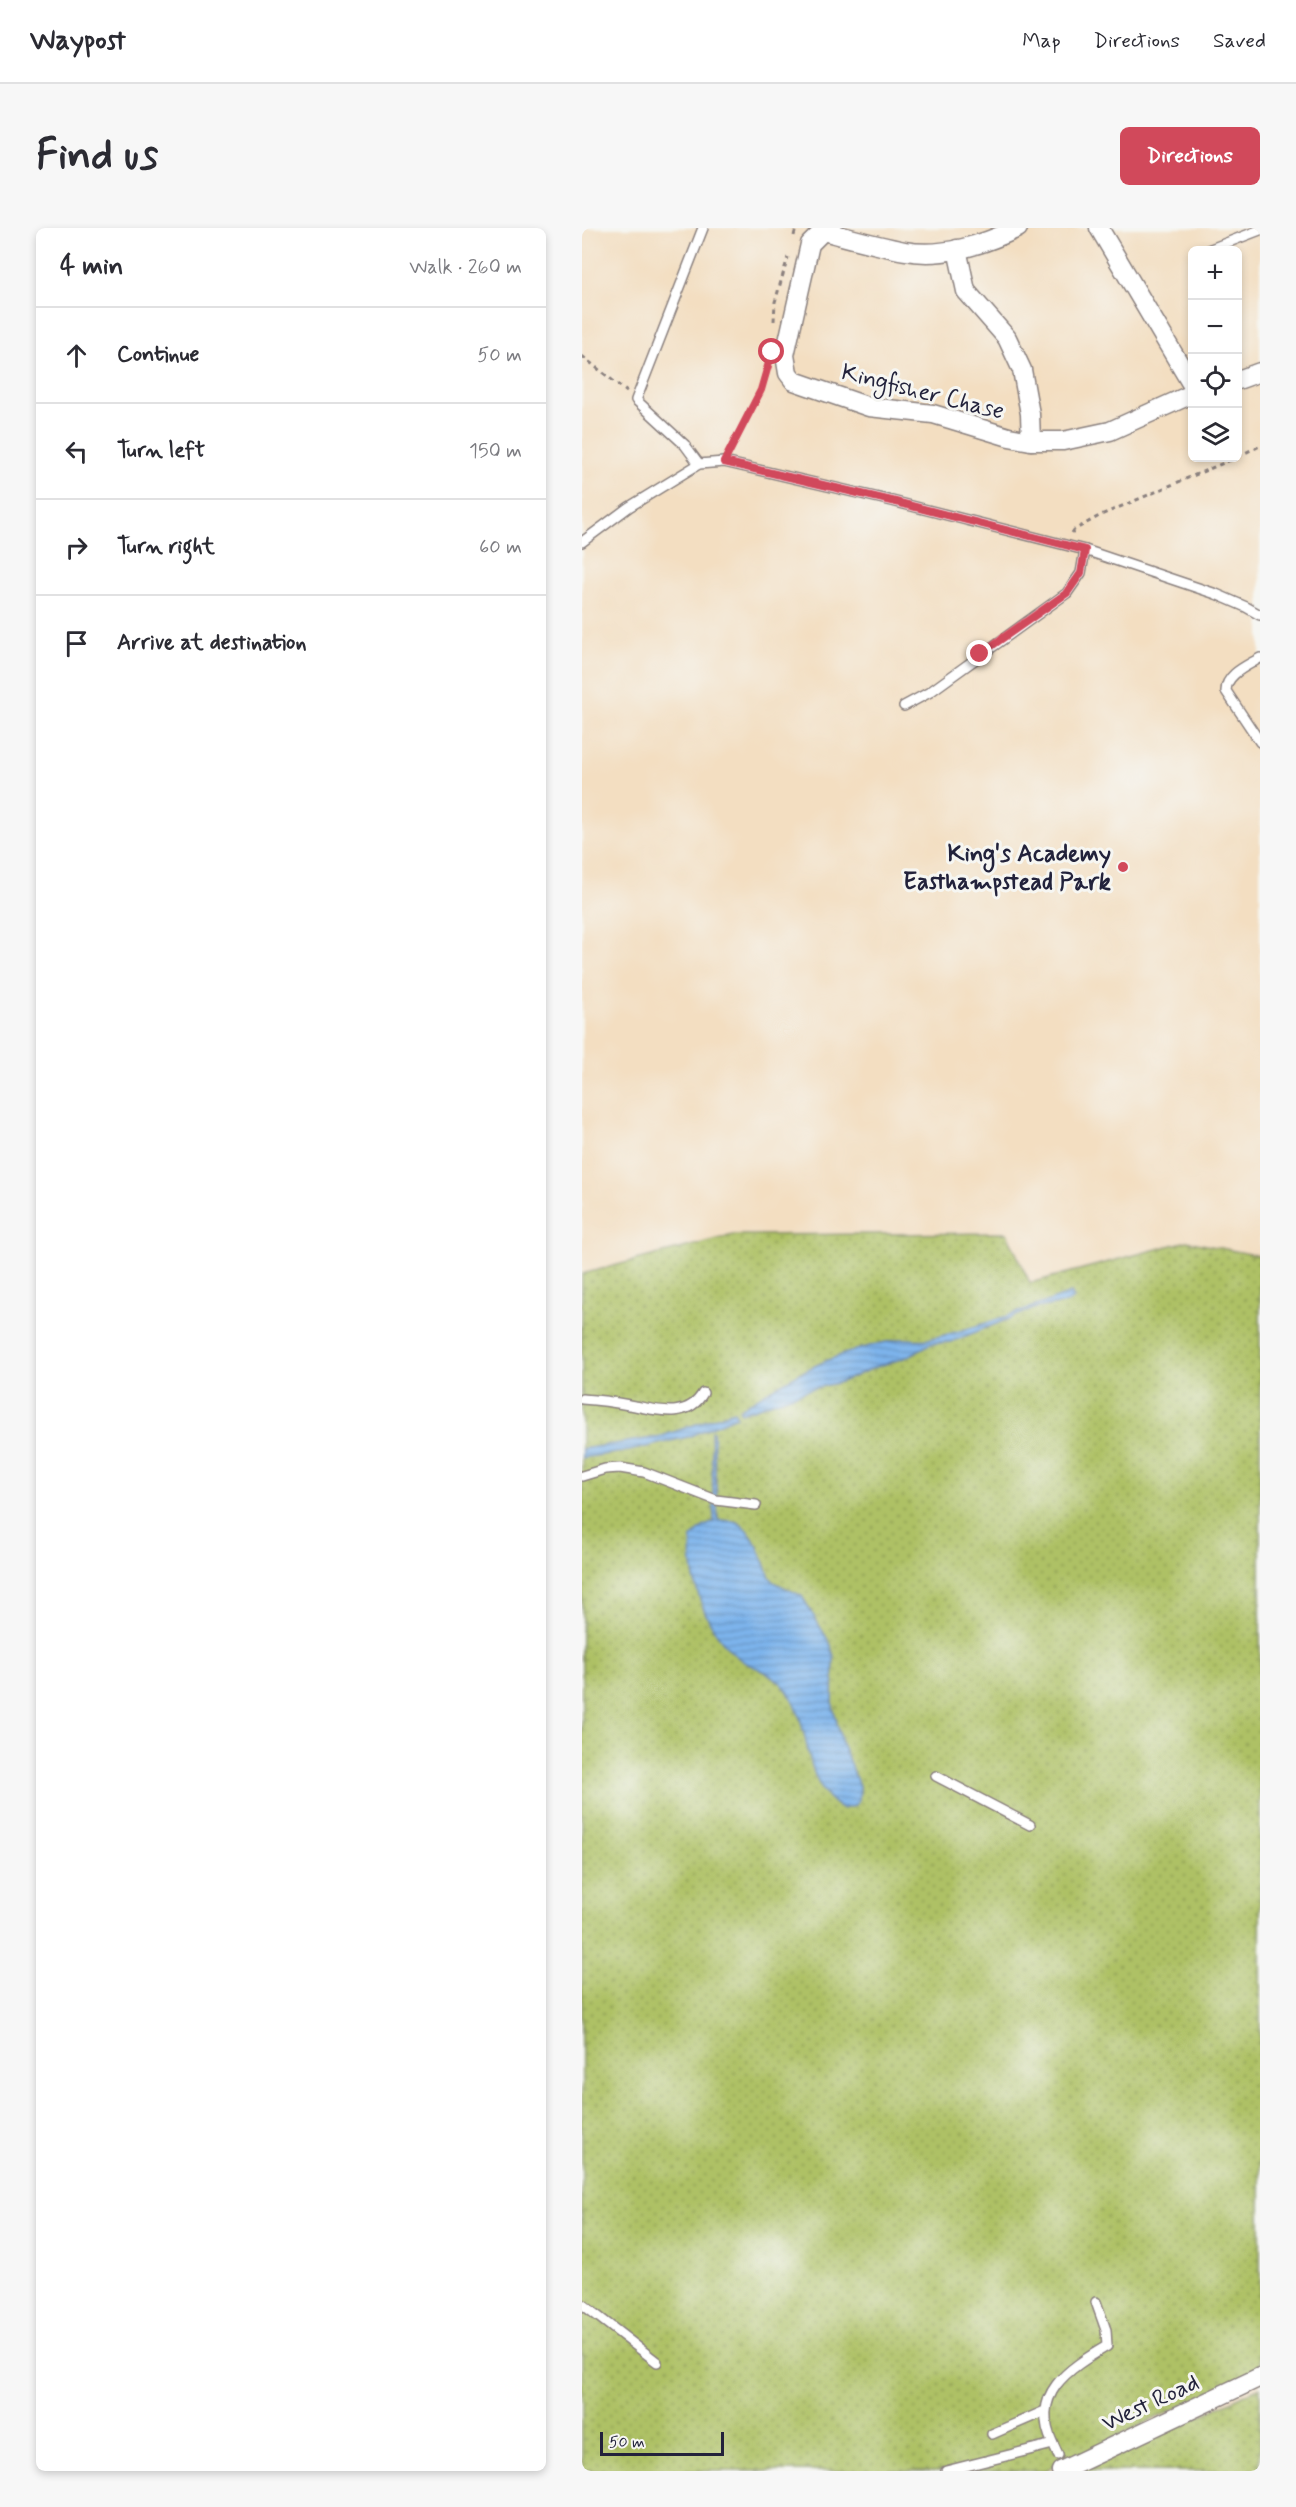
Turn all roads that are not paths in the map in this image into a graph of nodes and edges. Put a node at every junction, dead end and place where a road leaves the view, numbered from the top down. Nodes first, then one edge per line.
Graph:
1 (703, 228) edge
2 (1018, 228) edge
3 (1099, 228) edge
4 (823, 230) edge
5 (1260, 230) edge
6 (1218, 246) edge
7 (957, 249) junction
8 (1260, 372) edge
9 (1188, 378) edge
10 (1242, 379) edge
11 (1188, 396) edge
12 (1031, 441) junction
13 (699, 464) junction
14 (582, 542) edge
15 (1085, 550) junction
16 (1260, 615) edge
17 (1260, 658) edge
18 (904, 706) dead end
19 (1260, 742) edge
20 (702, 1393) dead end
21 (582, 1399) edge
22 (582, 1476) edge
23 (756, 1505) dead end
24 (936, 1776) dead end
25 (1030, 1826) dead end
26 (1096, 2302) dead end
27 (582, 2304) edge
28 (657, 2362) dead end
29 (1260, 2377) edge
30 (1045, 2411) junction
31 (992, 2434) dead end
32 (1053, 2444) junction
33 (1059, 2463) edge
34 (946, 2471) edge

1 - 13 lane
2 - 7 street, Kingfisher Chase
3 - 9 street
4 - 7 street, Kingfisher Chase
4 - 12 street, Kingfisher Chase
5 - 6 lane
7 - 12 street
8 - 10 street
11 - 12 street, Kingfisher Chase
13 - 14 lane
13 - 15 lane
15 - 16 lane
15 - 18 lane
17 - 19 lane
20 - 21 lane
22 - 23 lane
24 - 25 lane
26 - 30 lane
27 - 28 lane
29 - 33 street, West Road
30 - 31 lane
30 - 32 lane
32 - 33 lane
32 - 34 lane

